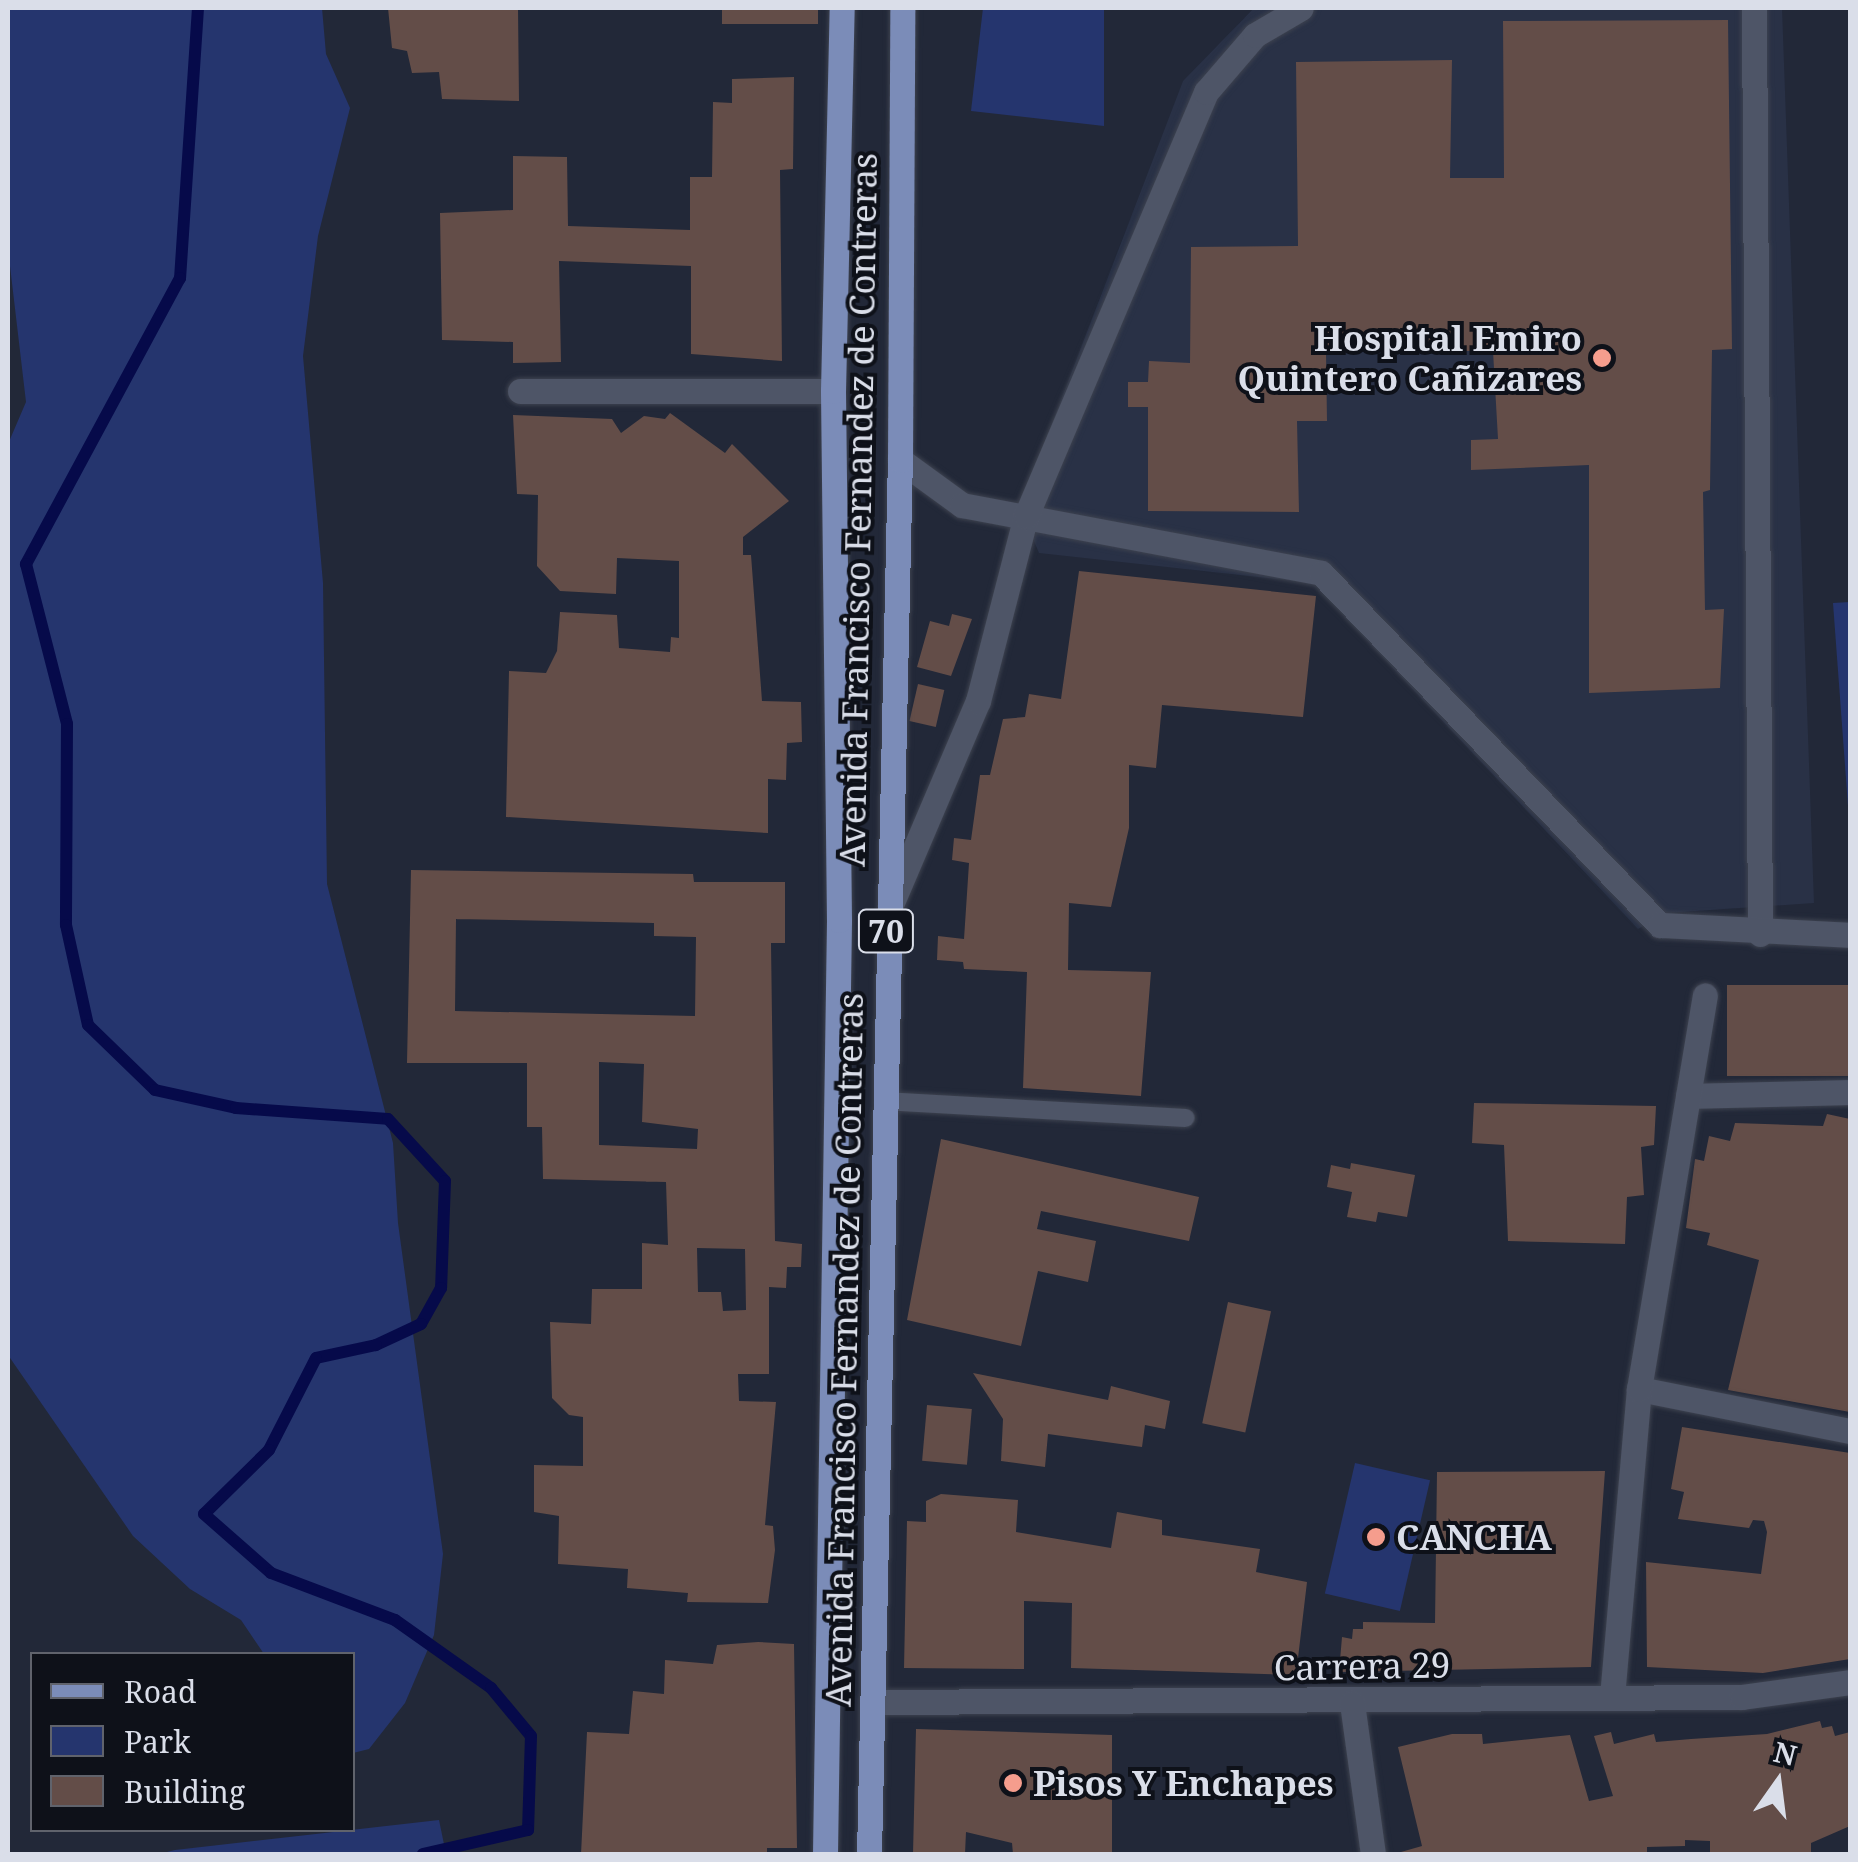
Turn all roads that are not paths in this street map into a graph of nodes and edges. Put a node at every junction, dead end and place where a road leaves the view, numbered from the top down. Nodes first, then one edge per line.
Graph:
1 (842, 8) edge
2 (902, 8) edge
3 (1302, 8) edge
4 (1754, 8) edge
5 (520, 391) dead end
6 (832, 391) junction
7 (900, 460) junction
8 (1026, 516) junction
9 (886, 916) junction
10 (1760, 934) junction
11 (1850, 935) edge
12 (1705, 994) dead end
13 (1850, 1092) edge
14 (1688, 1096) junction
15 (883, 1101) junction
16 (1186, 1118) dead end
17 (1639, 1389) junction
18 (1850, 1432) edge
19 (1850, 1682) edge
20 (1612, 1698) junction
21 (873, 1702) junction
22 (1352, 1702) junction
23 (825, 1854) edge
24 (869, 1854) edge
25 (1373, 1854) edge

1 - 6 main road, Avenida Francisco Fernandez de Contreras / 70
2 - 7 main road, Avenida Francisco Fernandez de Contreras / 70
3 - 8 street
4 - 10 street
5 - 6 street
6 - 23 main road, Avenida Francisco Fernandez de Contreras / 70
7 - 8 street
7 - 9 main road, Avenida Francisco Fernandez de Contreras / 70
8 - 9 street
8 - 10 street
9 - 15 main road, Avenida Francisco Fernandez de Contreras / 70
10 - 11 street
12 - 14 street
13 - 14 street
14 - 17 street
15 - 16 lane
15 - 21 main road, Avenida Francisco Fernandez de Contreras / 70
17 - 18 street
17 - 20 street
19 - 20 street, Carrera 29
20 - 22 street, Carrera 29
21 - 22 street, Carrera 29
21 - 24 main road, Avenida Francisco Fernandez de Contreras / 70
22 - 25 street

